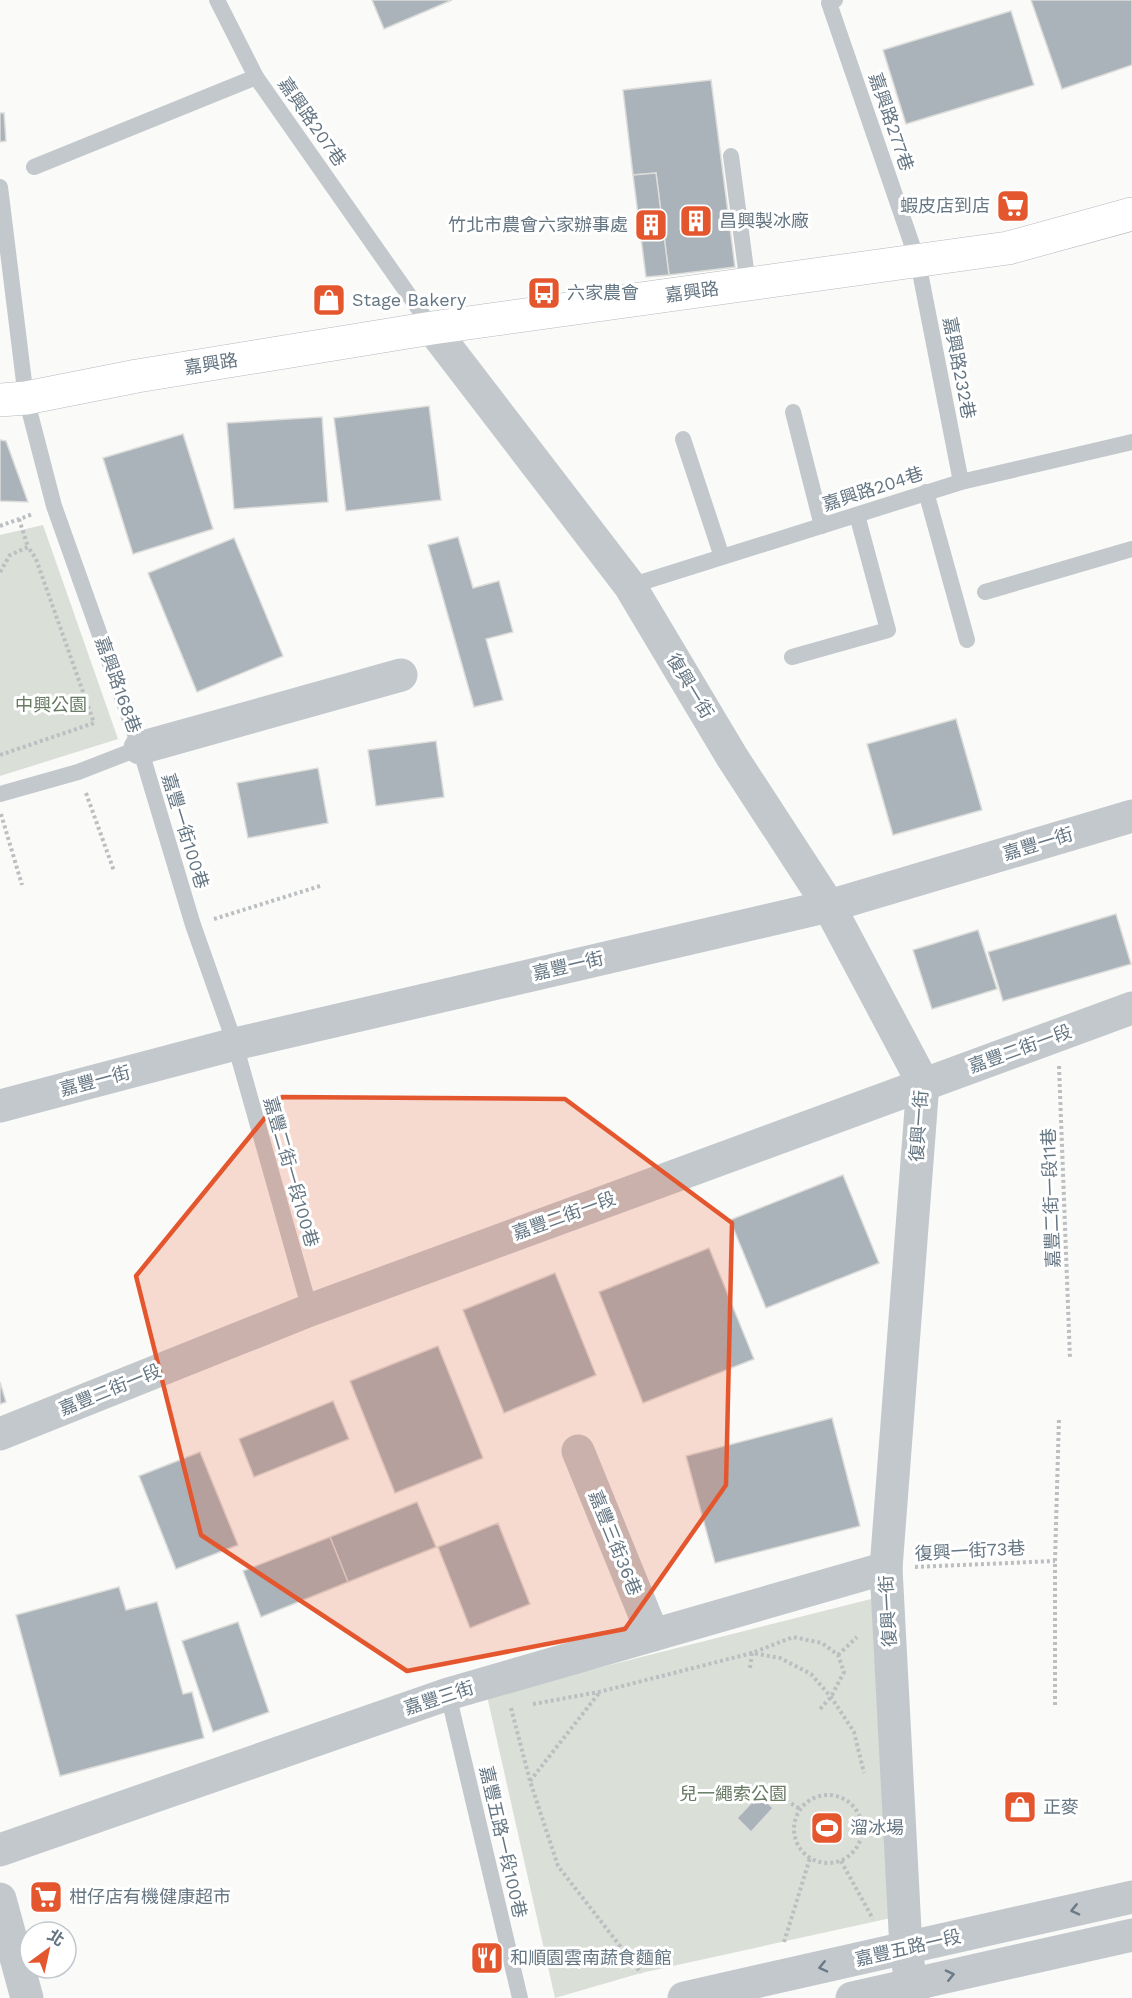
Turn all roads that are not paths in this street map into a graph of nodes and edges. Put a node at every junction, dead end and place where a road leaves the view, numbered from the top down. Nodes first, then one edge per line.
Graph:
1 (217, 0) edge
2 (835, 0) edge
3 (256, 77) junction
4 (731, 156) dead end
5 (34, 167) dead end
6 (0, 187) edge
7 (1132, 214) edge
8 (918, 262) junction
9 (748, 285) junction
10 (432, 327) junction
11 (13, 399) edge
12 (793, 412) dead end
13 (683, 439) dead end
14 (1132, 442) edge
15 (961, 482) junction
16 (926, 492) junction
17 (857, 515) junction
18 (822, 526) junction
19 (1132, 549) edge
20 (722, 557) junction
21 (630, 586) junction
22 (986, 592) dead end
23 (968, 640) dead end
24 (792, 657) dead end
25 (401, 675) dead end
26 (140, 748) junction
27 (0, 794) edge
28 (1132, 816) edge
29 (829, 906) junction
30 (1132, 1008) edge
31 (235, 1044) junction
32 (923, 1083) junction
33 (0, 1106) edge
34 (310, 1310) junction
35 (0, 1434) edge
36 (578, 1451) dead end
37 (886, 1568) junction
38 (653, 1635) junction
39 (448, 1694) junction
40 (0, 1850) edge
41 (1132, 1897) edge
42 (0, 1899) edge
43 (1132, 1935) edge
44 (906, 1949) junction
45 (912, 1991) edge
46 (27, 1998) edge
47 (520, 1998) edge
48 (684, 1998) edge
49 (852, 1998) edge

1 - 3 lane
2 - 8 lane, 嘉興路277巷
3 - 5 lane, 嘉興路207巷
3 - 10 lane, 嘉興路207巷
4 - 9 lane
6 - 11 lane, 嘉興路168巷
7 - 8 street, 嘉興路
8 - 9 street, 嘉興路
8 - 15 lane, 嘉興路232巷
9 - 10 street, 嘉興路
10 - 11 street, 嘉興路
10 - 21 street, 復興一街
11 - 26 lane, 嘉興路168巷
12 - 18 lane
13 - 20 lane
14 - 15 lane, 嘉興路204巷
15 - 16 lane, 嘉興路204巷
16 - 17 lane, 嘉興路204巷
16 - 23 lane
17 - 18 lane, 嘉興路204巷
17 - 24 lane
18 - 20 lane, 嘉興路204巷
19 - 22 lane
20 - 21 lane, 嘉興路204巷
21 - 29 street, 復興一街
25 - 26 street, 嘉興路168巷
26 - 27 lane
26 - 31 lane, 嘉豐一街100巷
28 - 29 street, 嘉豐一街
29 - 31 street, 嘉豐一街
29 - 32 street, 復興一街
30 - 32 street, 嘉豐二街一段
31 - 33 street, 嘉豐一街
31 - 34 lane, 嘉豐二街一段100巷
32 - 34 street, 嘉豐二街一段
32 - 37 street, 復興一街
34 - 35 street, 嘉豐二街一段
36 - 38 street, 嘉豐三街36巷
37 - 38 street, 嘉豐三街
37 - 44 street, 復興一街
38 - 39 street, 嘉豐三街
39 - 40 street, 嘉豐三街
39 - 47 lane, 嘉豐五路一段100巷
41 -> 44 street, 嘉豐五路一段
42 - 46 street
45 -> 43 street, 嘉豐五路一段
44 - 45 street, 復興一街
44 -> 48 street, 嘉豐五路一段
45 - 49 street, 嘉豐五路一段

